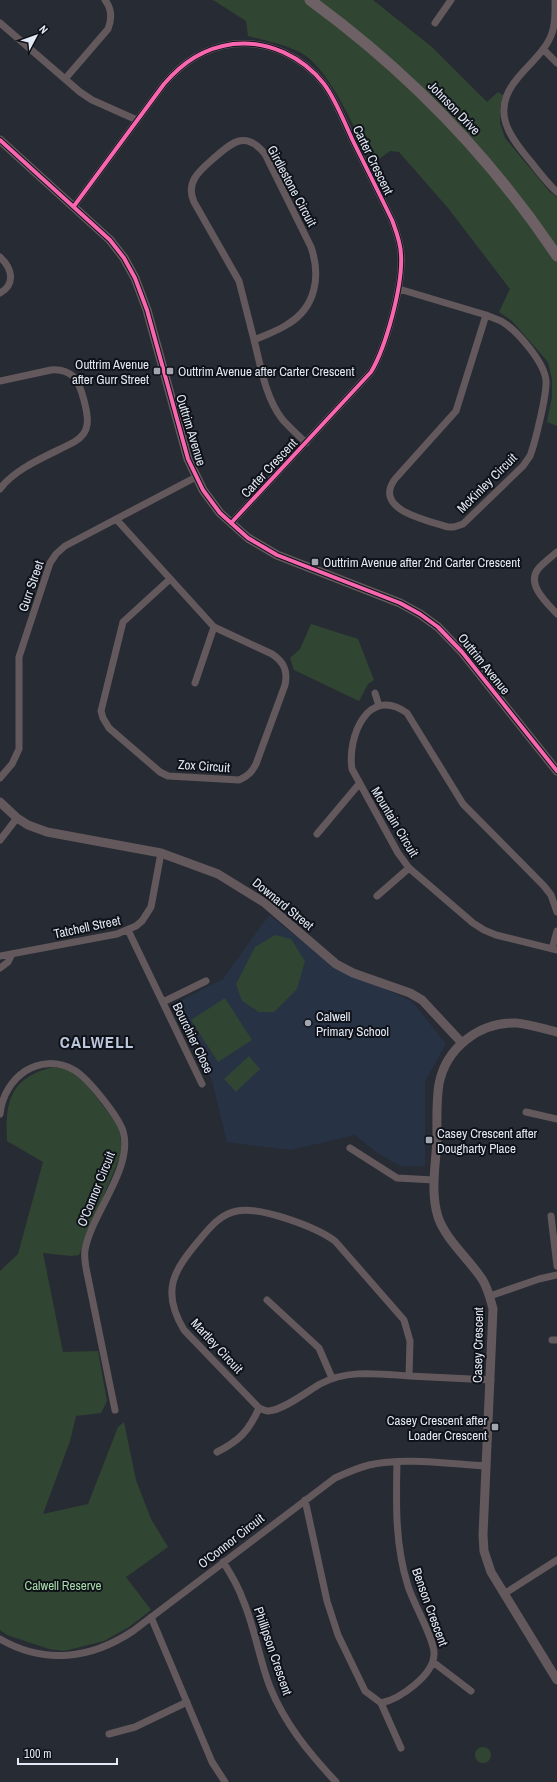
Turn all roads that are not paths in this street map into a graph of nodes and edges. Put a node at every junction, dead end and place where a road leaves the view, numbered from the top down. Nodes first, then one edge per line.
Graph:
1 (105, 0) edge
2 (310, 0) edge
3 (451, 0) edge
4 (555, 0) edge
5 (0, 23) edge
6 (435, 23) dead end
7 (543, 49) junction
8 (557, 63) edge
9 (65, 79) junction
10 (137, 120) junction
11 (0, 140) edge
12 (557, 192) edge
13 (74, 206) junction
14 (557, 256) edge
15 (0, 257) edge
16 (399, 289) junction
17 (0, 293) edge
18 (486, 315) junction
19 (254, 340) junction
20 (0, 381) edge
21 (306, 443) junction
22 (196, 477) junction
23 (0, 489) edge
24 (116, 519) junction
25 (231, 523) junction
26 (557, 552) edge
27 (170, 579) junction
28 (557, 614) edge
29 (214, 627) junction
30 (195, 683) dead end
31 (375, 693) dead end
32 (379, 706) junction
33 (557, 771) edge
34 (0, 778) edge
35 (359, 784) junction
36 (0, 802) edge
37 (17, 818) junction
38 (316, 834) dead end
39 (0, 840) edge
40 (161, 853) junction
41 (409, 868) junction
42 (377, 896) dead end
43 (557, 912) edge
44 (128, 930) junction
45 (557, 930) edge
46 (555, 950) edge
47 (12, 954) junction
48 (0, 956) edge
49 (0, 968) edge
50 (206, 982) dead end
51 (163, 1002) junction
52 (557, 1032) edge
53 (462, 1043) junction
54 (202, 1084) dead end
55 (526, 1112) dead end
56 (0, 1114) edge
57 (557, 1119) edge
58 (350, 1148) dead end
59 (434, 1180) junction
60 (551, 1216) dead end
61 (557, 1266) edge
62 (557, 1275) edge
63 (490, 1296) junction
64 (267, 1300) dead end
65 (409, 1376) junction
66 (332, 1378) junction
67 (491, 1380) junction
68 (260, 1408) junction
69 (115, 1410) dead end
70 (217, 1452) dead end
71 (397, 1462) junction
72 (486, 1466) junction
73 (304, 1500) junction
74 (223, 1562) junction
75 (556, 1562) edge
76 (504, 1594) junction
77 (151, 1617) junction
78 (0, 1639) edge
79 (433, 1662) junction
80 (557, 1680) edge
81 (470, 1691) dead end
82 (187, 1702) junction
83 (381, 1703) junction
84 (109, 1734) dead end
85 (401, 1748) dead end
86 (223, 1781) edge
87 (336, 1782) edge

1 - 9 street
2 - 14 main road, Johnson Drive
3 - 6 street
4 - 7 street
5 - 9 street
7 - 8 street
7 - 12 street
9 - 10 street
10 - 13 street, Carter Crescent
10 - 16 street, Carter Crescent
11 - 13 street, Outtrim Avenue
13 - 22 street, Outtrim Avenue
15 - 17 street
16 - 18 street, McKinley Circuit
16 - 21 street, Carter Crescent
18 - 18 street, McKinley Circuit
19 - 19 street, Girdlestone Circuit
19 - 21 street, Girdlestone Circuit
20 - 23 street
21 - 25 street, Carter Crescent
22 - 24 street, Gurr Street
22 - 25 street, Outtrim Avenue
24 - 27 street, Zox Circuit
24 - 34 street, Gurr Street
25 - 33 street, Outtrim Avenue
26 - 28 street
27 - 29 street, Zox Circuit
27 - 29 street, Zox Circuit
29 - 30 street
31 - 32 street
32 - 35 street, Mountain Circuit
32 - 43 street
35 - 38 street
35 - 41 street, Mountain Circuit
36 - 37 street, Downard Street
37 - 39 street
37 - 40 street, Downard Street
40 - 44 street, Tatchell Street
40 - 53 street, Downard Street
41 - 42 street
41 - 46 street, Mountain Circuit
44 - 47 street, Tatchell Street
44 - 51 street, Bourchier Close
45 - 46 street, Mountain Circuit
47 - 48 street, Tatchell Street
47 - 49 street
50 - 51 street, Bourchier Close
51 - 54 street, Bourchier Close
52 - 53 street, Casey Crescent
53 - 59 street, Casey Crescent
55 - 57 street
56 - 69 street, O'Connor Circuit
58 - 59 street
59 - 63 street, Casey Crescent
60 - 61 street
62 - 63 street
63 - 67 street, Casey Crescent
64 - 66 street
65 - 66 street
65 - 67 street
65 - 68 street, Martley Circuit
66 - 68 street
67 - 72 street, Casey Crescent
68 - 70 street
71 - 72 street, O'Connor Circuit
71 - 73 street, O'Connor Circuit
71 - 79 street, Benson Crescent
72 - 76 street, Casey Crescent
73 - 74 street, O'Connor Circuit
73 - 83 street
74 - 77 street, O'Connor Circuit
74 - 87 street, Phillipson Crescent
75 - 76 street
76 - 80 street, Casey Crescent
77 - 78 street, O'Connor Circuit
77 - 82 street
79 - 81 street
79 - 83 street, Benson Crescent
82 - 84 street
82 - 86 street
83 - 85 street

